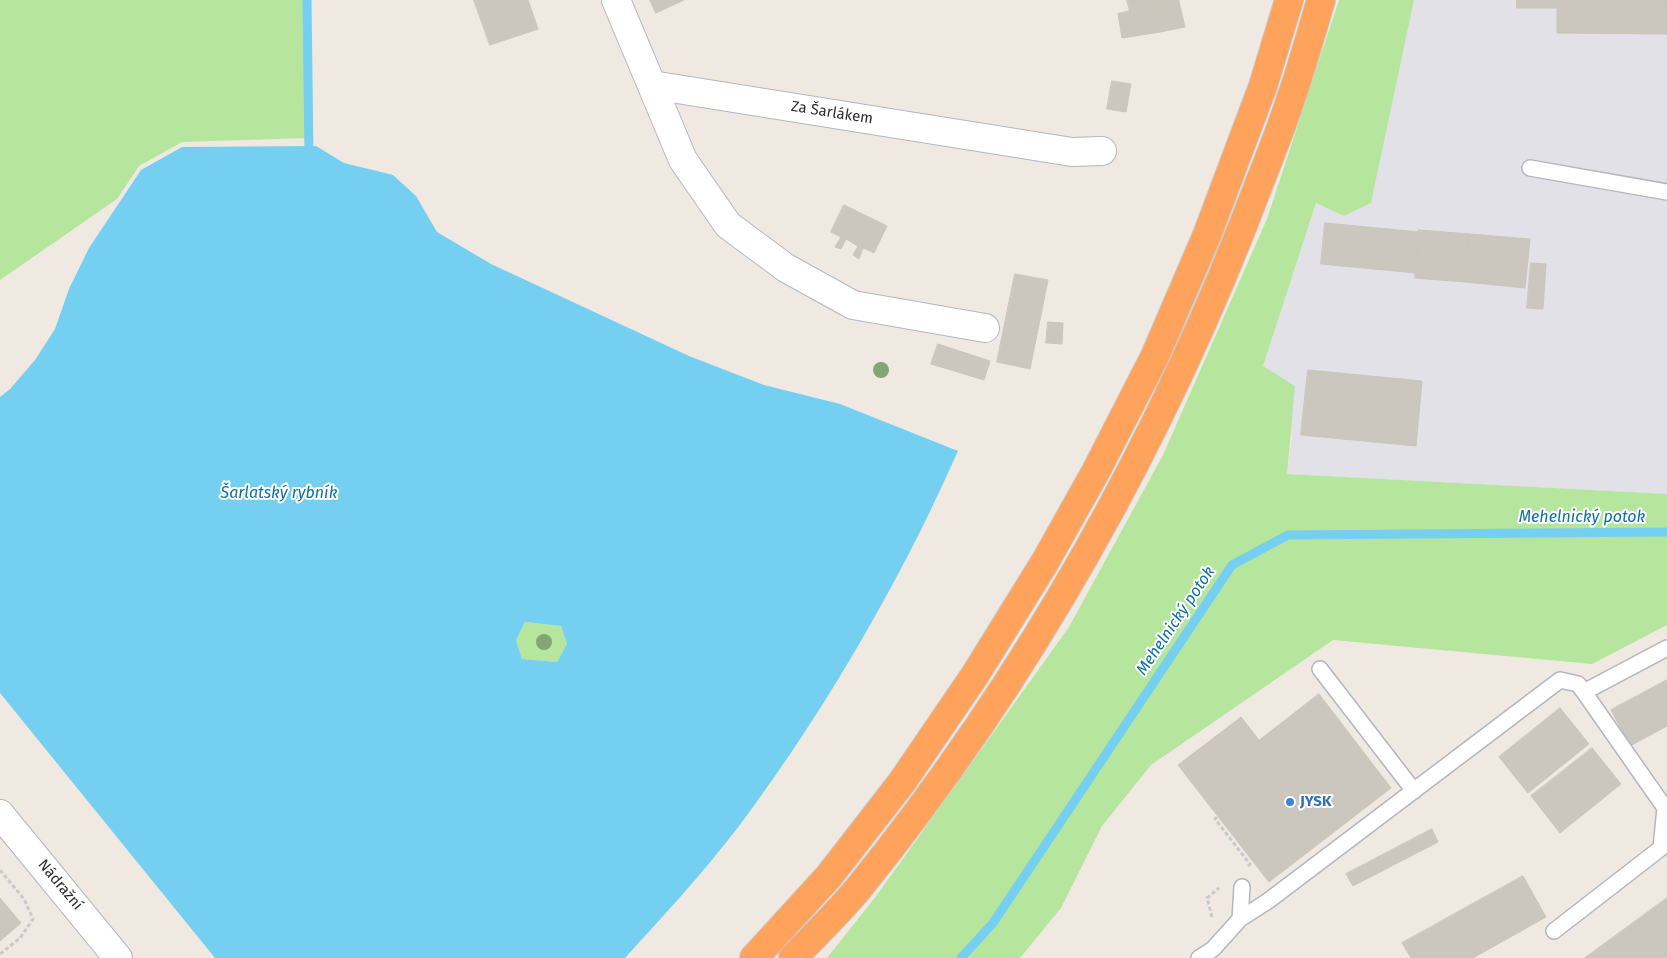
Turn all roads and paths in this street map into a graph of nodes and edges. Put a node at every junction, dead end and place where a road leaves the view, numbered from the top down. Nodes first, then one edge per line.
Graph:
1 (616, 0) edge
2 (1289, 0) edge
3 (1321, 0) edge
4 (652, 85) junction
5 (1102, 151) dead end
6 (1530, 168) dead end
7 (1667, 192) edge
8 (985, 328) dead end
9 (1667, 648) edge
10 (1320, 669) dead end
11 (1584, 692) junction
12 (1414, 791) junction
13 (0, 814) edge
14 (1217, 817) dead end
15 (1245, 868) dead end
16 (0, 870) edge
17 (1220, 887) dead end
18 (1242, 887) dead end
19 (1240, 919) junction
20 (1208, 925) dead end
21 (1554, 931) dead end
22 (0, 954) edge
23 (118, 958) edge
24 (754, 958) edge
25 (794, 958) edge
26 (1199, 958) edge

1 - 4 street
2 - 24 highway
3 - 25 highway
4 - 5 street, Za Šarlákem
4 - 8 street
6 - 7 lane
9 - 11 lane
10 - 12 lane
11 - 12 lane
11 - 21 lane
12 - 19 lane
13 - 23 street, Nádražní
14 - 15 path
16 - 22 path
17 - 20 path
18 - 19 lane
19 - 26 lane

